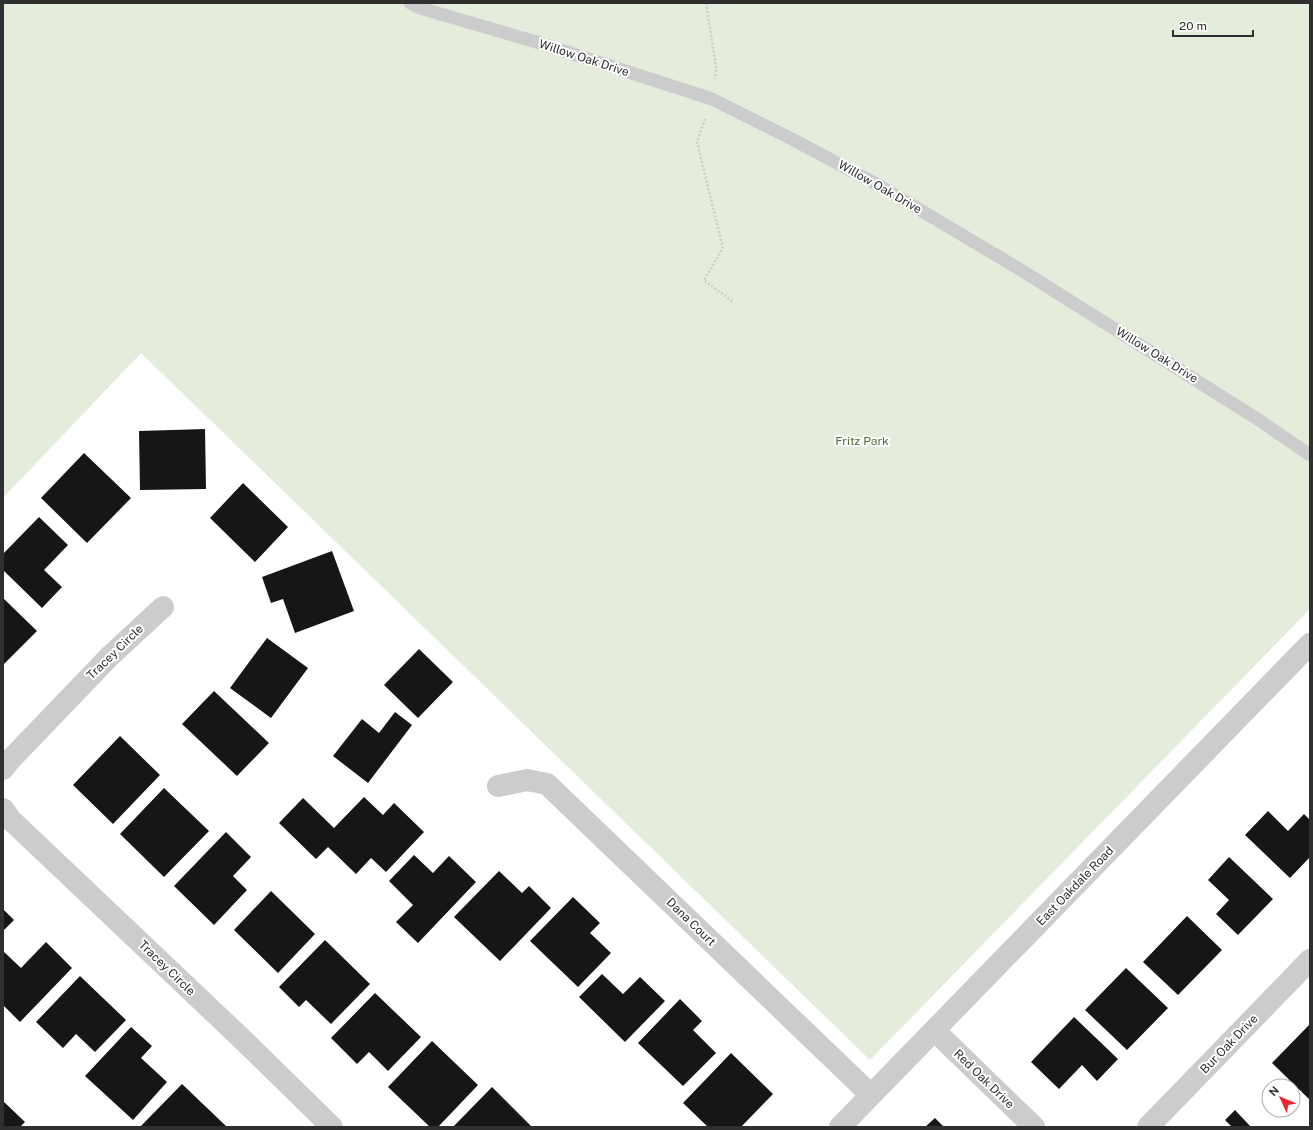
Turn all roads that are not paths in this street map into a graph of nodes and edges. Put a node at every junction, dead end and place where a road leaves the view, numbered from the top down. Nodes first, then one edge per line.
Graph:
1 (410, 3) edge
2 (1310, 455) edge
3 (163, 607) dead end
4 (1310, 644) edge
5 (3, 769) edge
6 (498, 786) dead end
7 (3, 809) edge
8 (1310, 960) edge
9 (935, 1031) junction
10 (871, 1095) junction
11 (332, 1127) edge
12 (840, 1127) edge
13 (1034, 1127) edge
14 (1148, 1127) edge

1 - 2 lane, Willow Oak Drive
3 - 5 street, Tracey Circle
4 - 9 street, East Oakdale Road
6 - 10 street, Dana Court
7 - 11 street, Tracey Circle
8 - 14 street, Bur Oak Drive
9 - 10 street, East Oakdale Road
9 - 13 street, Red Oak Drive
10 - 12 street, East Oakdale Road

